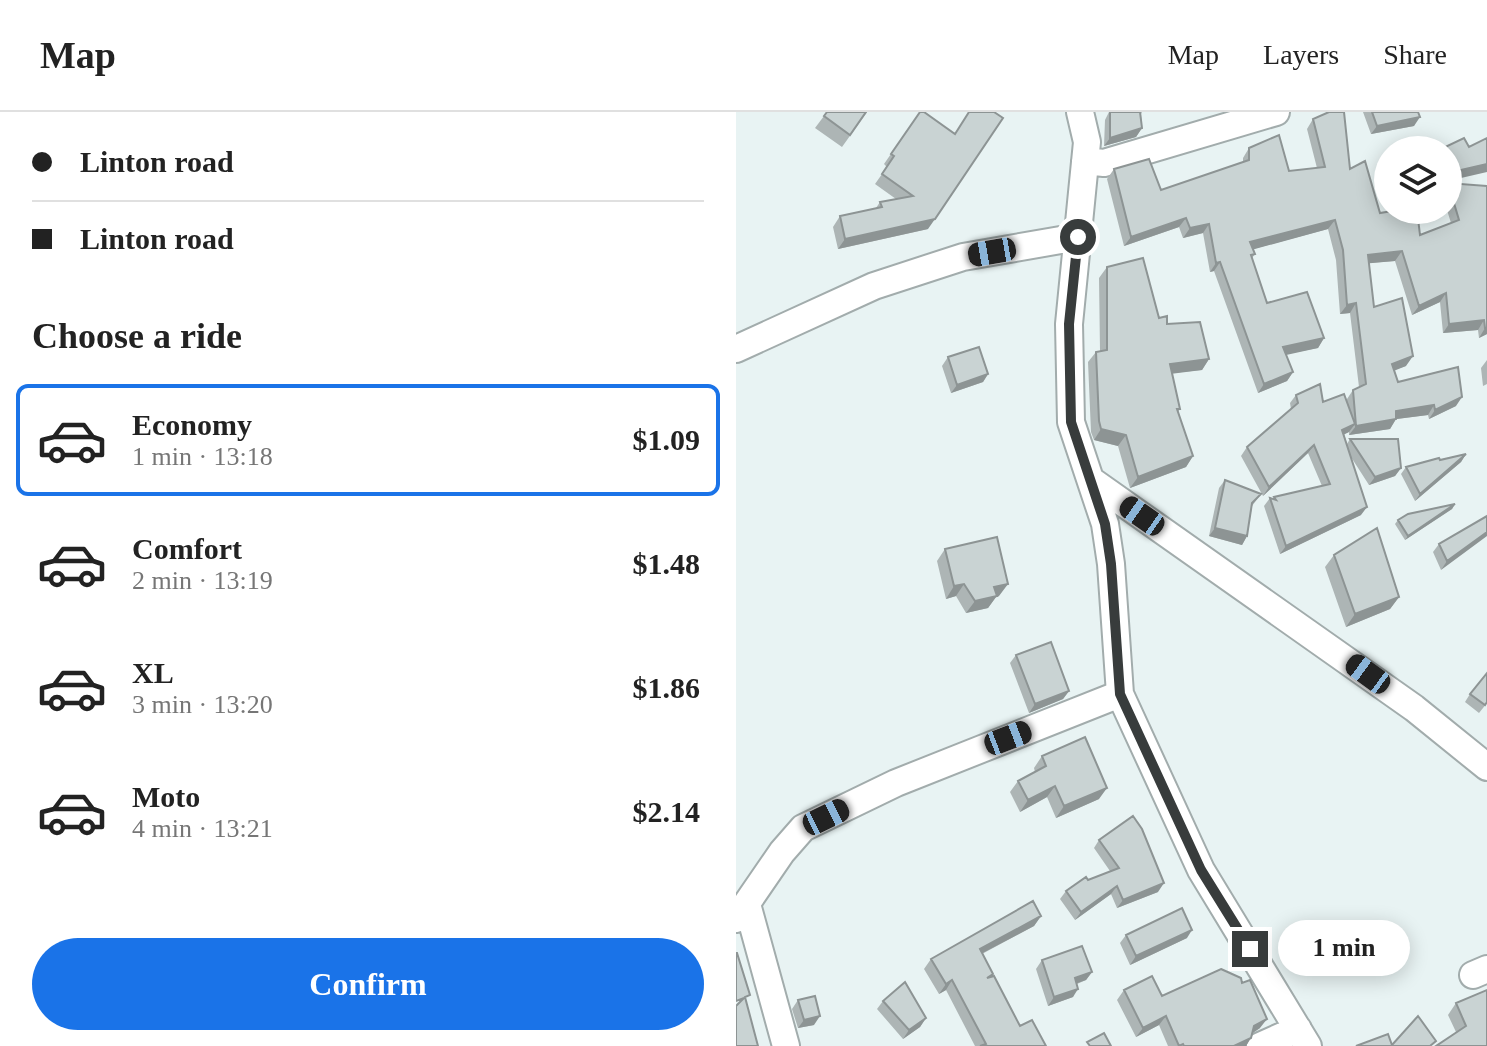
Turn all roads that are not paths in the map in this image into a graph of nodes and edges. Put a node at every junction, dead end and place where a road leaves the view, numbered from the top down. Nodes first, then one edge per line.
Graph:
1 (1080, 112) edge
2 (1276, 112) edge
3 (1085, 161) junction
4 (1078, 237) junction
5 (736, 349) edge
6 (1092, 481) junction
7 (1120, 694) junction
8 (1487, 767) edge
9 (741, 911) edge
10 (1303, 1038) edge
11 (786, 1046) edge
12 (1260, 1046) edge

1 - 3 street
2 - 3 street
3 - 4 street
4 - 5 street
4 - 6 street
6 - 7 street
6 - 8 street
7 - 9 street
7 - 10 street
9 - 11 street
10 - 12 street

